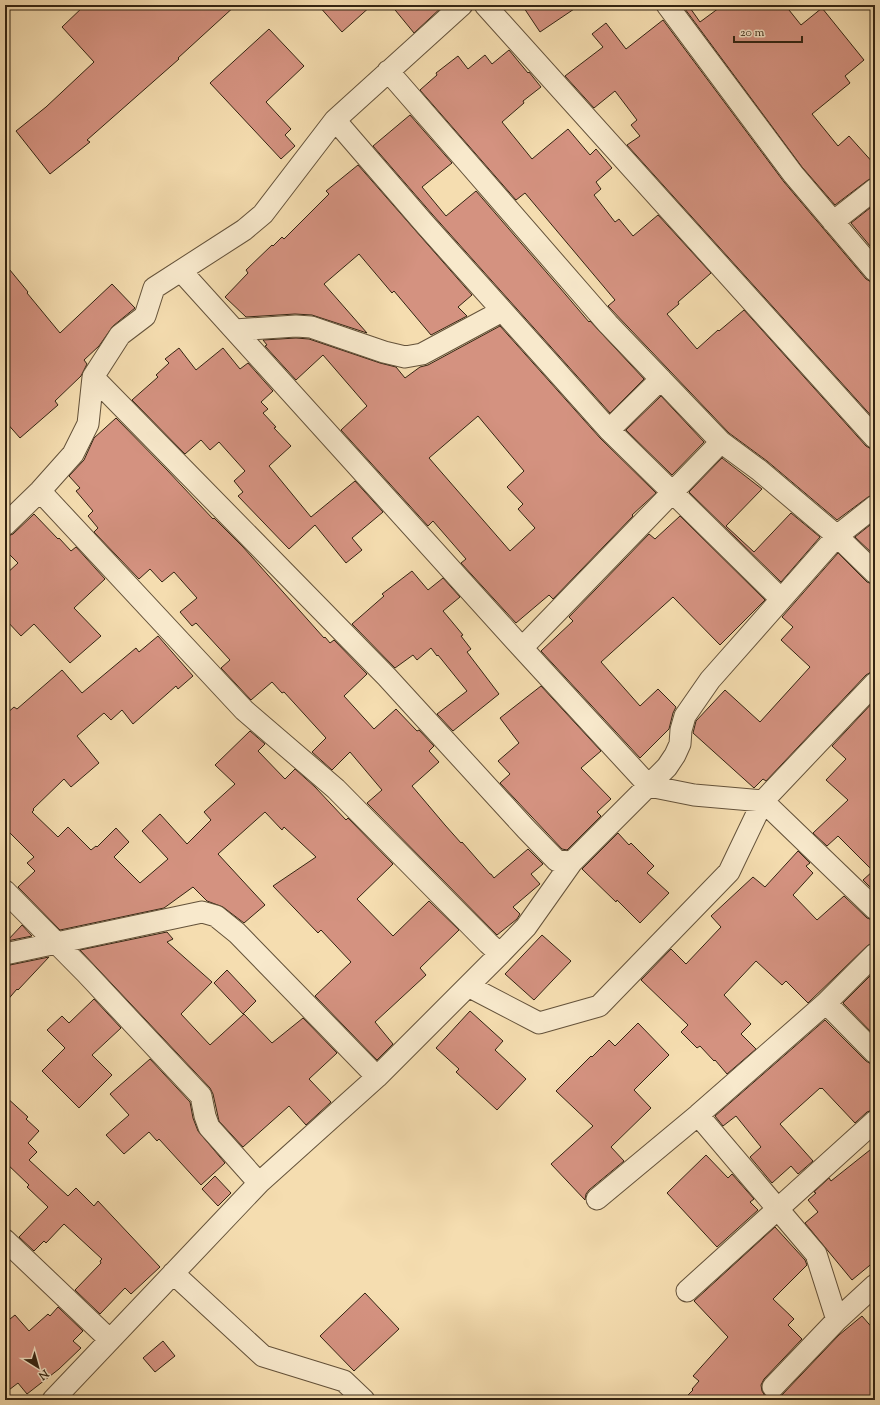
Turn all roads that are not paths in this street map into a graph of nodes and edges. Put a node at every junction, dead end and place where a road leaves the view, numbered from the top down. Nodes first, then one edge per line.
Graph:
1 (462, 5) edge
2 (485, 5) edge
3 (667, 5) edge
4 (388, 71) junction
5 (334, 120) junction
6 (875, 189) edge
7 (833, 222) junction
8 (181, 271) junction
9 (875, 271) edge
10 (502, 311) junction
11 (235, 330) junction
12 (93, 377) junction
13 (661, 379) junction
14 (609, 430) junction
15 (875, 438) edge
16 (721, 442) junction
17 (40, 491) junction
18 (673, 492) junction
19 (875, 506) edge
20 (5, 525) edge
21 (837, 536) junction
22 (875, 573) edge
23 (781, 599) junction
24 (522, 648) junction
25 (875, 682) edge
26 (648, 786) junction
27 (763, 801) junction
28 (572, 862) junction
29 (5, 890) edge
30 (875, 909) edge
31 (57, 943) junction
32 (5, 954) edge
33 (500, 954) junction
34 (875, 954) edge
35 (468, 986) junction
36 (826, 1003) junction
37 (875, 1053) edge
38 (377, 1077) junction
39 (698, 1115) junction
40 (875, 1122) edge
41 (259, 1183) junction
42 (597, 1199) dead end
43 (779, 1209) junction
44 (5, 1240) edge
45 (174, 1273) junction
46 (875, 1285) edge
47 (687, 1291) dead end
48 (837, 1320) junction
49 (110, 1340) junction
50 (773, 1387) dead end
51 (53, 1400) edge
52 (364, 1400) edge

1 - 4 street
2 - 15 street
3 - 7 street
4 - 5 street
4 - 13 street
5 - 8 street
5 - 10 street
6 - 7 street
7 - 9 street
8 - 11 street
8 - 12 street
10 - 11 street
10 - 14 street
11 - 24 street
12 - 17 street
12 - 28 street
13 - 14 street
13 - 16 street
14 - 18 street
16 - 18 street
16 - 21 street
17 - 20 street
17 - 33 street
18 - 23 street
18 - 24 street
19 - 21 street
21 - 22 street
21 - 23 street
23 - 26 street
24 - 26 street
25 - 27 street
26 - 27 street
26 - 28 street
27 - 30 street
27 - 35 street
28 - 33 street
29 - 31 street
31 - 32 street
31 - 38 street
31 - 41 street
33 - 35 street
34 - 36 street
35 - 38 street
36 - 37 street
36 - 39 street
38 - 41 street
39 - 42 street
39 - 43 street
40 - 43 street
41 - 45 street
43 - 47 street
43 - 48 street
44 - 49 street
45 - 49 street
45 - 52 street
46 - 48 street
48 - 50 street
49 - 51 street

